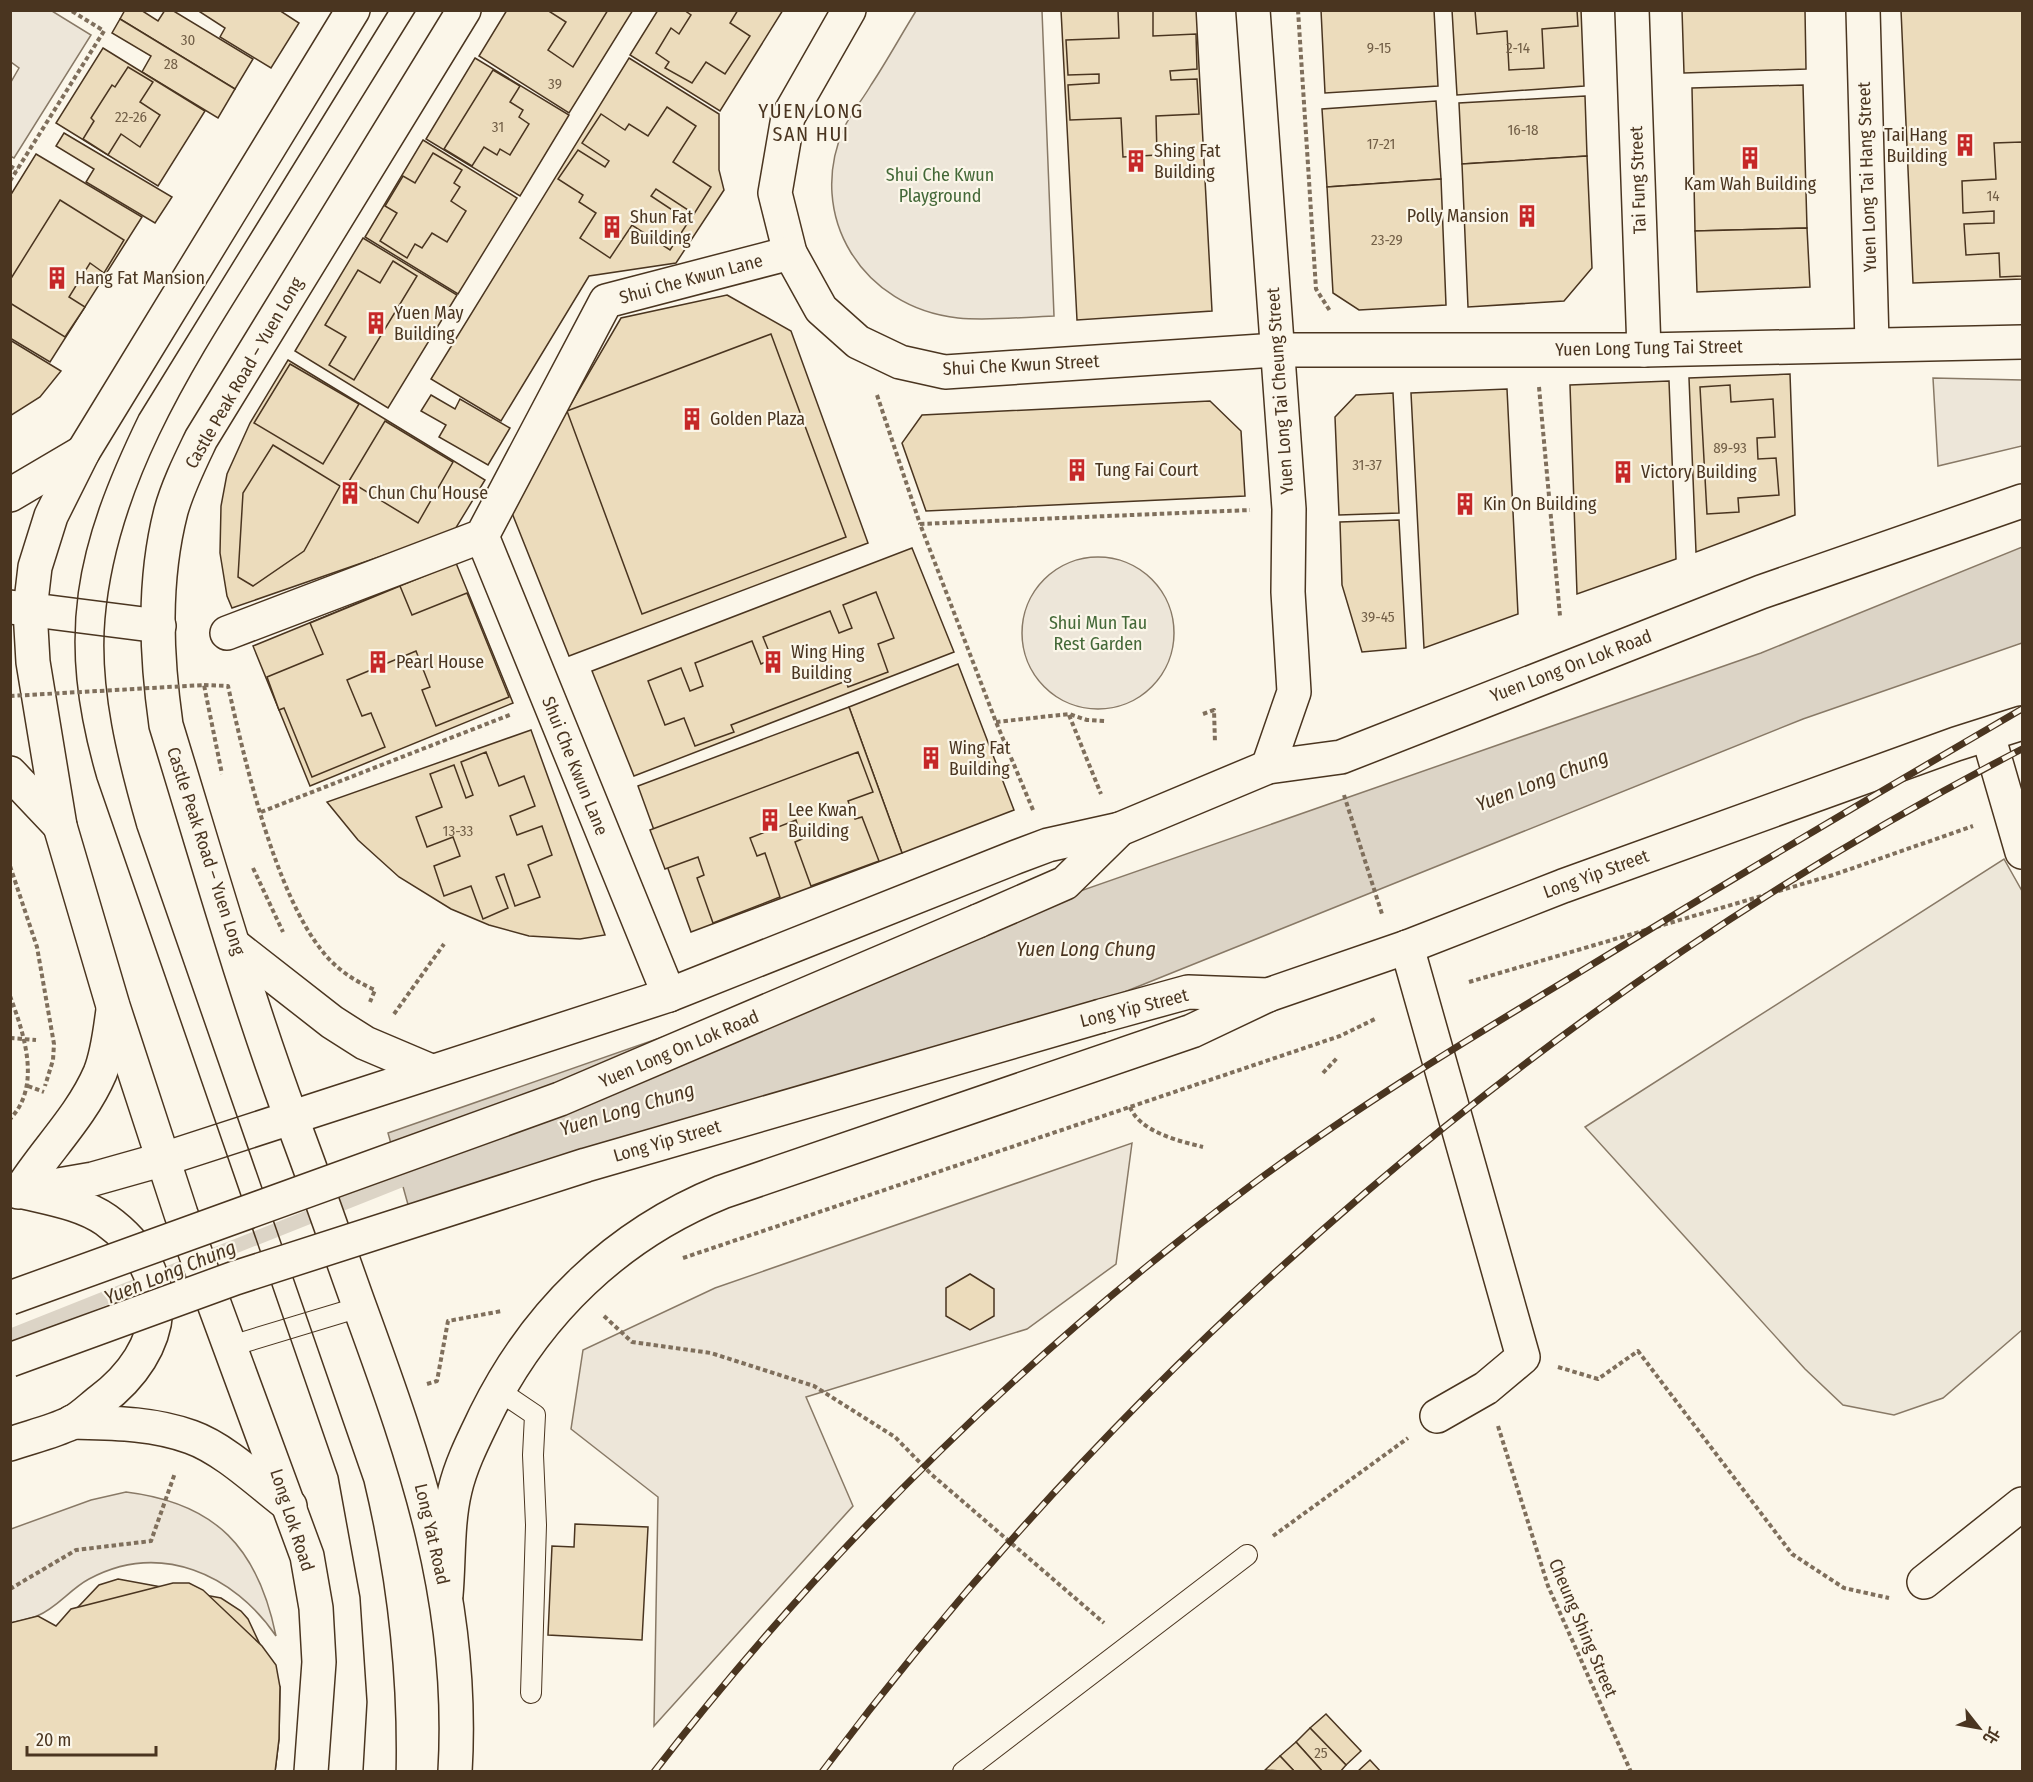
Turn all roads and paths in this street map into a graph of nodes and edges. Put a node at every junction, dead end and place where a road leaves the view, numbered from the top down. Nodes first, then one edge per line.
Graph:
1 (70, 10) edge
2 (353, 10) edge
3 (464, 10) edge
4 (849, 10) edge
5 (1253, 10) edge
6 (1298, 10) edge
7 (1632, 10) edge
8 (1863, 10) edge
9 (10, 166) edge
10 (17, 170) junction
11 (10, 181) edge
12 (790, 253) junction
13 (1334, 318) dead end
14 (2022, 342) edge
15 (1872, 343) junction
16 (1276, 350) junction
17 (1644, 350) junction
18 (1538, 375) dead end
19 (877, 395) dead end
20 (83, 452) junction
21 (10, 495) edge
22 (2022, 501) edge
23 (1251, 510) dead end
24 (920, 524) junction
25 (482, 536) junction
26 (20, 608) edge
27 (1560, 616) dead end
28 (159, 626) junction
29 (227, 633) dead end
30 (204, 685) junction
31 (10, 696) edge
32 (548, 700) junction
33 (1069, 714) junction
34 (1203, 714) dead end
35 (1106, 721) dead end
36 (996, 722) junction
37 (2022, 723) edge
38 (1988, 735) junction
39 (1215, 743) dead end
40 (1268, 767) junction
41 (10, 773) edge
42 (225, 784) dead end
43 (1102, 794) dead end
44 (1344, 797) dead end
45 (261, 812) junction
46 (1035, 815) dead end
47 (1978, 823) dead end
48 (60, 826) junction
49 (1120, 829) junction
50 (2022, 852) edge
51 (10, 866) edge
52 (253, 867) dead end
53 (1383, 916) dead end
54 (286, 937) dead end
55 (444, 944) dead end
56 (236, 947) junction
57 (1407, 947) junction
58 (1469, 982) dead end
59 (669, 995) junction
60 (1268, 995) junction
61 (10, 996) edge
62 (114, 1006) junction
63 (369, 1006) dead end
64 (393, 1017) dead end
65 (1377, 1018) dead end
66 (10, 1038) edge
67 (36, 1041) dead end
68 (1337, 1058) dead end
69 (431, 1071) junction
70 (50, 1072) dead end
71 (1323, 1073) dead end
72 (1130, 1107) junction
73 (291, 1117) junction
74 (10, 1119) edge
75 (1203, 1147) dead end
76 (164, 1159) junction
77 (15, 1193) edge
78 (688, 1256) dead end
79 (10, 1298) edge
80 (360, 1307) junction
81 (506, 1311) dead end
82 (598, 1311) dead end
83 (231, 1346) junction
84 (1523, 1357) junction
85 (10, 1360) edge
86 (418, 1387) dead end
87 (1486, 1388) junction
88 (498, 1390) junction
89 (1437, 1416) joint
90 (72, 1422) junction
91 (10, 1444) edge
92 (172, 1482) dead end
93 (2022, 1504) edge
94 (290, 1506) junction
95 (1247, 1555) joint
96 (1924, 1582) joint
97 (10, 1589) edge
98 (446, 1595) junction
99 (1129, 1646) junction
100 (531, 1693) dead end
101 (311, 1772) edge
102 (455, 1772) edge
103 (963, 1772) edge
104 (1631, 1772) edge

1 - 10 path
2 - 20 main road
3 - 28 main road, Castle Peak Road – Yuen Long
4 - 12 main road, Shui Che Kwun Street
5 - 16 main road, Yuen Long Tai Cheung Street
6 - 13 path
7 - 17 main road, Tai Fung Street
8 - 15 main road, Yuen Long Tai Hang Street
9 - 10 path
10 - 11 path
12 - 16 main road, Shui Che Kwun Street
12 - 25 main road, Shui Che Kwun Lane
14 - 15 main road, Yuen Long Tung Tai Street
15 - 17 main road, Yuen Long Tung Tai Street
16 - 17 main road, Yuen Long Tung Tai Street
16 - 40 main road, Yuen Long Tai Cheung Street
18 - 27 path
19 - 24 path
20 - 21 main road
20 - 26 main road
22 - 40 main road, Yuen Long On Lok Road
23 - 24 path
24 - 36 path
25 - 29 main road
25 - 32 main road, Shui Che Kwun Lane
26 - 28 main road
26 - 48 main road
28 - 56 main road, Castle Peak Road – Yuen Long
30 - 31 path, bridge
30 - 42 path, bridge
30 - 45 path
32 - 45 path
32 - 59 main road, Shui Che Kwun Lane
33 - 35 path
33 - 36 path
33 - 43 path
34 - 39 path
36 - 46 path
37 - 38 main road, Long Yip Street
38 - 50 main road
38 - 57 main road, Long Yip Street
40 - 49 main road, Yuen Long On Lok Road
41 - 48 main road
44 - 53 path
45 - 63 path
47 - 58 path
48 - 62 main road
49 - 59 main road, Yuen Long On Lok Road
49 - 79 main road, Yuen Long On Lok Road, bridge
51 - 70 path
52 - 54 path
55 - 64 path
56 - 69 main road
56 - 73 main road, Castle Peak Road – Yuen Long
57 - 60 main road, Long Yip Street
57 - 84 main road
59 - 69 main road, Yuen Long On Lok Road
60 - 85 main road, Long Yip Street, bridge
60 - 88 main road
61 - 74 path, bridge
62 - 76 main road
62 - 77 main road
65 - 72 path
66 - 67 path
68 - 71 path
69 - 73 main road, Yuen Long On Lok Road
72 - 75 path
72 - 78 path
73 - 76 main road
73 - 80 main road, Castle Peak Road – Yuen Long, bridge
76 - 77 main road
76 - 83 main road, bridge
77 - 90 main road, bridge
80 - 83 lane
80 - 98 main road, Long Yat Road
81 - 86 path
82 - 99 path
83 - 94 main road, Long Lok Road
84 - 87 main road
84 - 96 path
87 - 89 main road
87 - 104 path, Cheung Shing Street
88 - 98 main road
88 - 100 lane
89 - 95 path
90 - 91 main road
90 - 94 main road
92 - 97 path
93 - 96 main road
94 - 101 main road, Long Lok Road
95 - 99 lane
98 - 102 main road, Long Yat Road
99 - 103 lane

